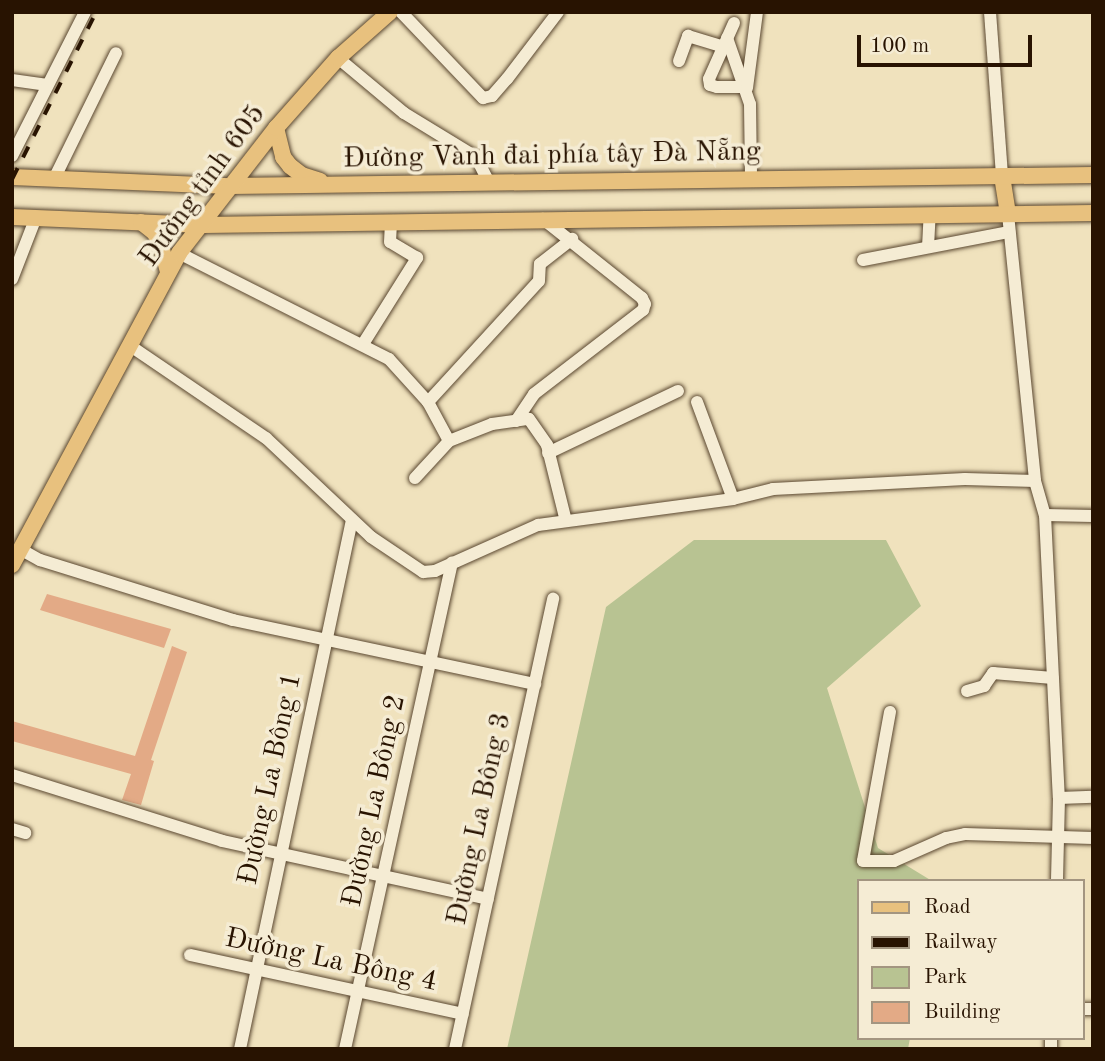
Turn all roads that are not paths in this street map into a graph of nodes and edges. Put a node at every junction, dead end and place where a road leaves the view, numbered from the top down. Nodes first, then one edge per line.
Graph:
1 (85, 12) edge
2 (390, 12) edge
3 (401, 12) edge
4 (558, 12) edge
5 (757, 12) edge
6 (990, 12) edge
7 (734, 23) dead end
8 (725, 42) junction
9 (116, 53) dead end
10 (338, 58) junction
11 (679, 61) dead end
12 (12, 79) edge
13 (46, 85) junction
14 (745, 91) junction
15 (276, 128) junction
16 (12, 156) edge
17 (1093, 175) edge
18 (1002, 176) junction
19 (12, 177) edge
20 (55, 177) junction
21 (751, 178) junction
22 (490, 184) junction
23 (230, 186) junction
24 (335, 186) junction
25 (1093, 213) edge
26 (930, 214) junction
27 (1008, 214) junction
28 (12, 217) edge
29 (36, 217) junction
30 (542, 219) junction
31 (141, 222) junction
32 (391, 224) junction
33 (203, 225) junction
34 (1009, 232) junction
35 (572, 239) junction
36 (928, 247) junction
37 (179, 253) junction
38 (863, 260) dead end
39 (168, 272) junction
40 (12, 279) edge
41 (363, 344) junction
42 (132, 347) junction
43 (678, 391) dead end
44 (428, 402) junction
45 (696, 402) dead end
46 (516, 421) junction
47 (449, 442) junction
48 (548, 453) junction
49 (415, 478) dead end
50 (1035, 481) junction
51 (733, 499) junction
52 (1045, 514) junction
53 (1093, 516) edge
54 (352, 520) junction
55 (566, 522) junction
56 (20, 550) junction
57 (452, 563) junction
58 (12, 565) edge
59 (553, 599) dead end
60 (326, 638) junction
61 (430, 662) junction
62 (1053, 678) junction
63 (535, 684) junction
64 (967, 691) dead end
65 (890, 712) dead end
66 (12, 775) edge
67 (1093, 797) edge
68 (1059, 798) junction
69 (1058, 838) junction
70 (1093, 838) edge
71 (281, 854) junction
72 (383, 875) junction
73 (1056, 879) edge
74 (488, 899) junction
75 (190, 956) dead end
76 (256, 970) junction
77 (357, 992) junction
78 (463, 1014) junction
79 (240, 1049) edge
80 (345, 1049) edge
81 (455, 1049) edge

1 - 13 street
2 - 10 main road, Đường tỉnh 605
3 - 4 street
5 - 14 street
6 - 18 street
7 - 8 street
8 - 11 street
8 - 14 street
8 - 14 street
9 - 20 street
10 - 15 main road, Đường tỉnh 605
10 - 22 street
12 - 13 street
13 - 16 street
14 - 21 street
15 - 23 main road, Đường tỉnh 605
15 - 24 main road
17 - 18 main road, Đường Vành đai phía tây Đà Nẵng
18 - 21 main road, Đường Vành đai phía tây Đà Nẵng
18 - 27 main road
19 - 20 main road, Đường Vành đai phía tây Đà Nẵng
20 - 23 main road, Đường Vành đai phía tây Đà Nẵng
21 - 22 main road, Đường Vành đai phía tây Đà Nẵng
22 - 24 main road, Đường Vành đai phía tây Đà Nẵng
23 - 24 main road, Đường Vành đai phía tây Đà Nẵng
23 - 33 main road, Đường tỉnh 605
25 - 27 main road
26 - 27 main road
26 - 30 main road
26 - 36 street
27 - 34 street
28 - 29 main road
29 - 31 main road
29 - 40 street
30 - 32 main road
30 - 35 street
31 - 33 main road
31 - 39 main road
32 - 33 main road
32 - 41 street
33 - 37 main road, Đường tỉnh 605
34 - 36 street
34 - 50 street
35 - 44 street
35 - 46 street
36 - 38 street
37 - 39 main road, Đường tỉnh 605
37 - 41 street
39 - 42 main road, Đường tỉnh 605
41 - 44 street
42 - 54 street
42 - 56 main road, Đường tỉnh 605
43 - 48 street
44 - 47 street
45 - 51 street
46 - 47 street
46 - 48 street
47 - 49 street
48 - 55 street
50 - 51 street
50 - 52 street
51 - 55 street
52 - 53 street
52 - 62 street
54 - 57 street
54 - 60 street, Đường La Bông 1
55 - 57 street
56 - 58 main road, Đường tỉnh 605
56 - 60 street
57 - 61 street, Đường La Bông 2
59 - 63 street, Đường La Bông 3
60 - 61 street
60 - 71 street, Đường La Bông 1
61 - 63 street
61 - 72 street, Đường La Bông 2
62 - 64 street
62 - 68 street
63 - 74 street, Đường La Bông 3
65 - 69 street
66 - 71 street
67 - 68 street
68 - 69 street
69 - 70 street
69 - 73 street
71 - 72 street
71 - 76 street, Đường La Bông 1
72 - 74 street
72 - 77 street, Đường La Bông 2
74 - 78 street, Đường La Bông 3
75 - 76 street, Đường La Bông 4
76 - 77 street, Đường La Bông 4
76 - 79 street, Đường La Bông 1
77 - 78 street, Đường La Bông 4
77 - 80 street, Đường La Bông 2
78 - 81 street, Đường La Bông 3

